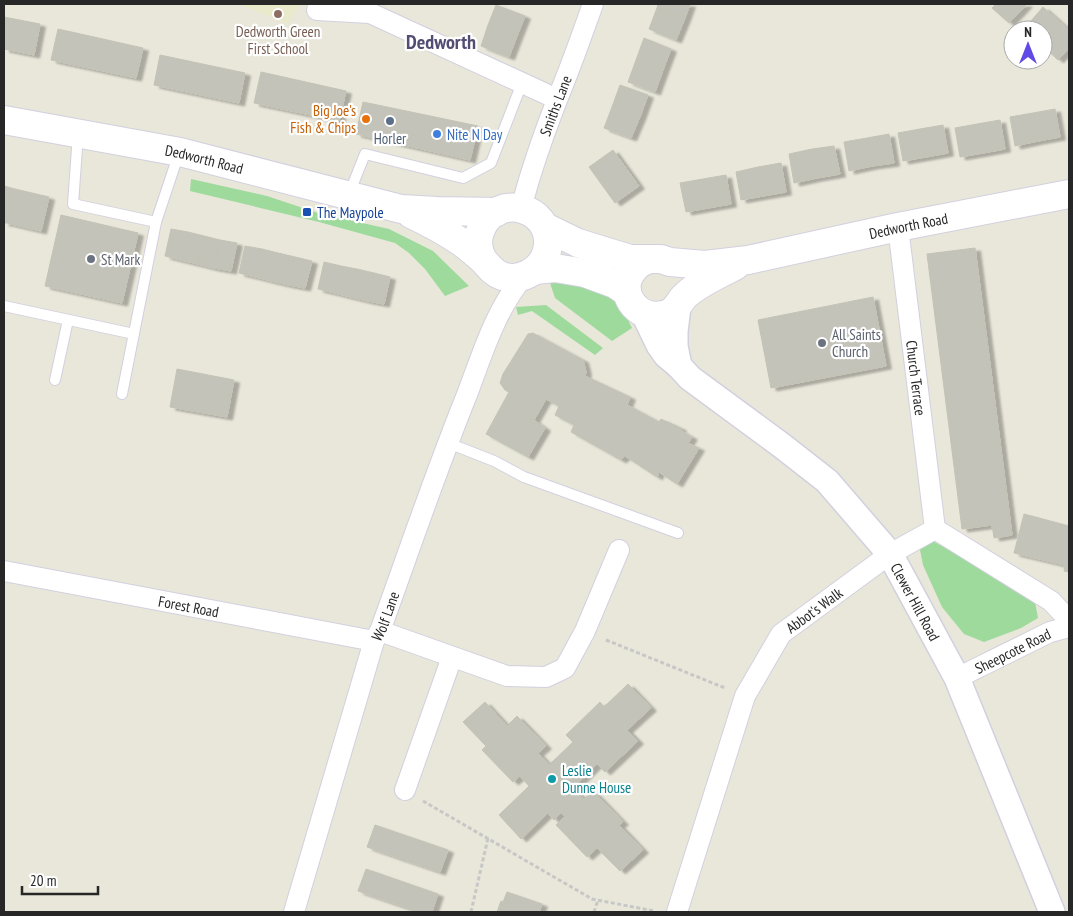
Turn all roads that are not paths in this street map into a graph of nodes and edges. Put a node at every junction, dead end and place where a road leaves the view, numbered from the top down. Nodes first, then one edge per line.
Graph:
1 (593, 4) edge
2 (317, 10) dead end
3 (522, 83) junction
4 (557, 99) junction
5 (4, 120) edge
6 (78, 133) junction
7 (180, 152) junction
8 (1069, 194) edge
9 (348, 195) junction
10 (401, 209) junction
11 (509, 210) junction
12 (156, 222) junction
13 (545, 227) junction
14 (898, 227) junction
15 (660, 260) junction
16 (748, 260) junction
17 (487, 265) junction
18 (530, 273) junction
19 (627, 292) junction
20 (681, 302) junction
21 (4, 306) edge
22 (644, 314) junction
23 (68, 320) junction
24 (494, 326) junction
25 (134, 334) junction
26 (679, 366) junction
27 (56, 380) dead end
28 (122, 394) dead end
29 (448, 442) junction
30 (935, 529) junction
31 (678, 533) dead end
32 (619, 550) dead end
33 (890, 554) junction
34 (4, 571) edge
35 (1069, 620) edge
36 (1069, 627) edge
37 (377, 636) junction
38 (452, 657) junction
39 (957, 678) junction
40 (405, 790) road end
41 (294, 912) edge
42 (678, 912) edge
43 (1052, 912) edge

1 - 4 street, Smiths Lane
2 - 3 street
3 - 4 street
3 - 9 lane
4 - 11 street, Smiths Lane
5 - 6 main road, Dedworth Road
6 - 7 main road, Dedworth Road
6 - 12 lane
7 - 9 main road, Dedworth Road
7 - 12 lane
8 - 14 main road, Dedworth Road
9 - 10 main road, Dedworth Road
10 - 11 main road, Dedworth Road
10 - 17 main road, Dedworth Road
11 - 13 main road, Dedworth Road
11 - 17 main road
12 - 25 lane
13 - 15 main road, Dedworth Road
13 - 18 main road
14 - 16 main road, Dedworth Road
14 - 30 street, Church Terrace
15 - 16 main road, Dedworth Road
15 - 19 main road
15 - 20 main road
16 - 20 main road, Dedworth Road
17 - 18 main road, Dedworth Road
17 - 24 street, Wolf Lane
18 - 19 main road, Dedworth Road
18 - 24 street, Wolf Lane
19 - 22 main road, Dedworth Road
20 - 22 main road, Dedworth Road
20 - 26 street
21 - 23 lane
22 - 26 street, Clewer Hill Road
23 - 25 lane
23 - 27 lane
24 - 29 street, Wolf Lane
25 - 28 lane
26 - 33 street, Clewer Hill Road
29 - 31 lane
29 - 37 street, Wolf Lane
30 - 33 street, Abbot's Walk
30 - 35 street
32 - 38 street, Forest Road
33 - 39 street, Clewer Hill Road
33 - 42 street, Abbot's Walk
34 - 37 street, Forest Road
36 - 39 street, Sheepcote Road
37 - 38 street, Forest Road
37 - 41 street, Wolf Lane
38 - 40 street
39 - 43 street, Clewer Hill Road

